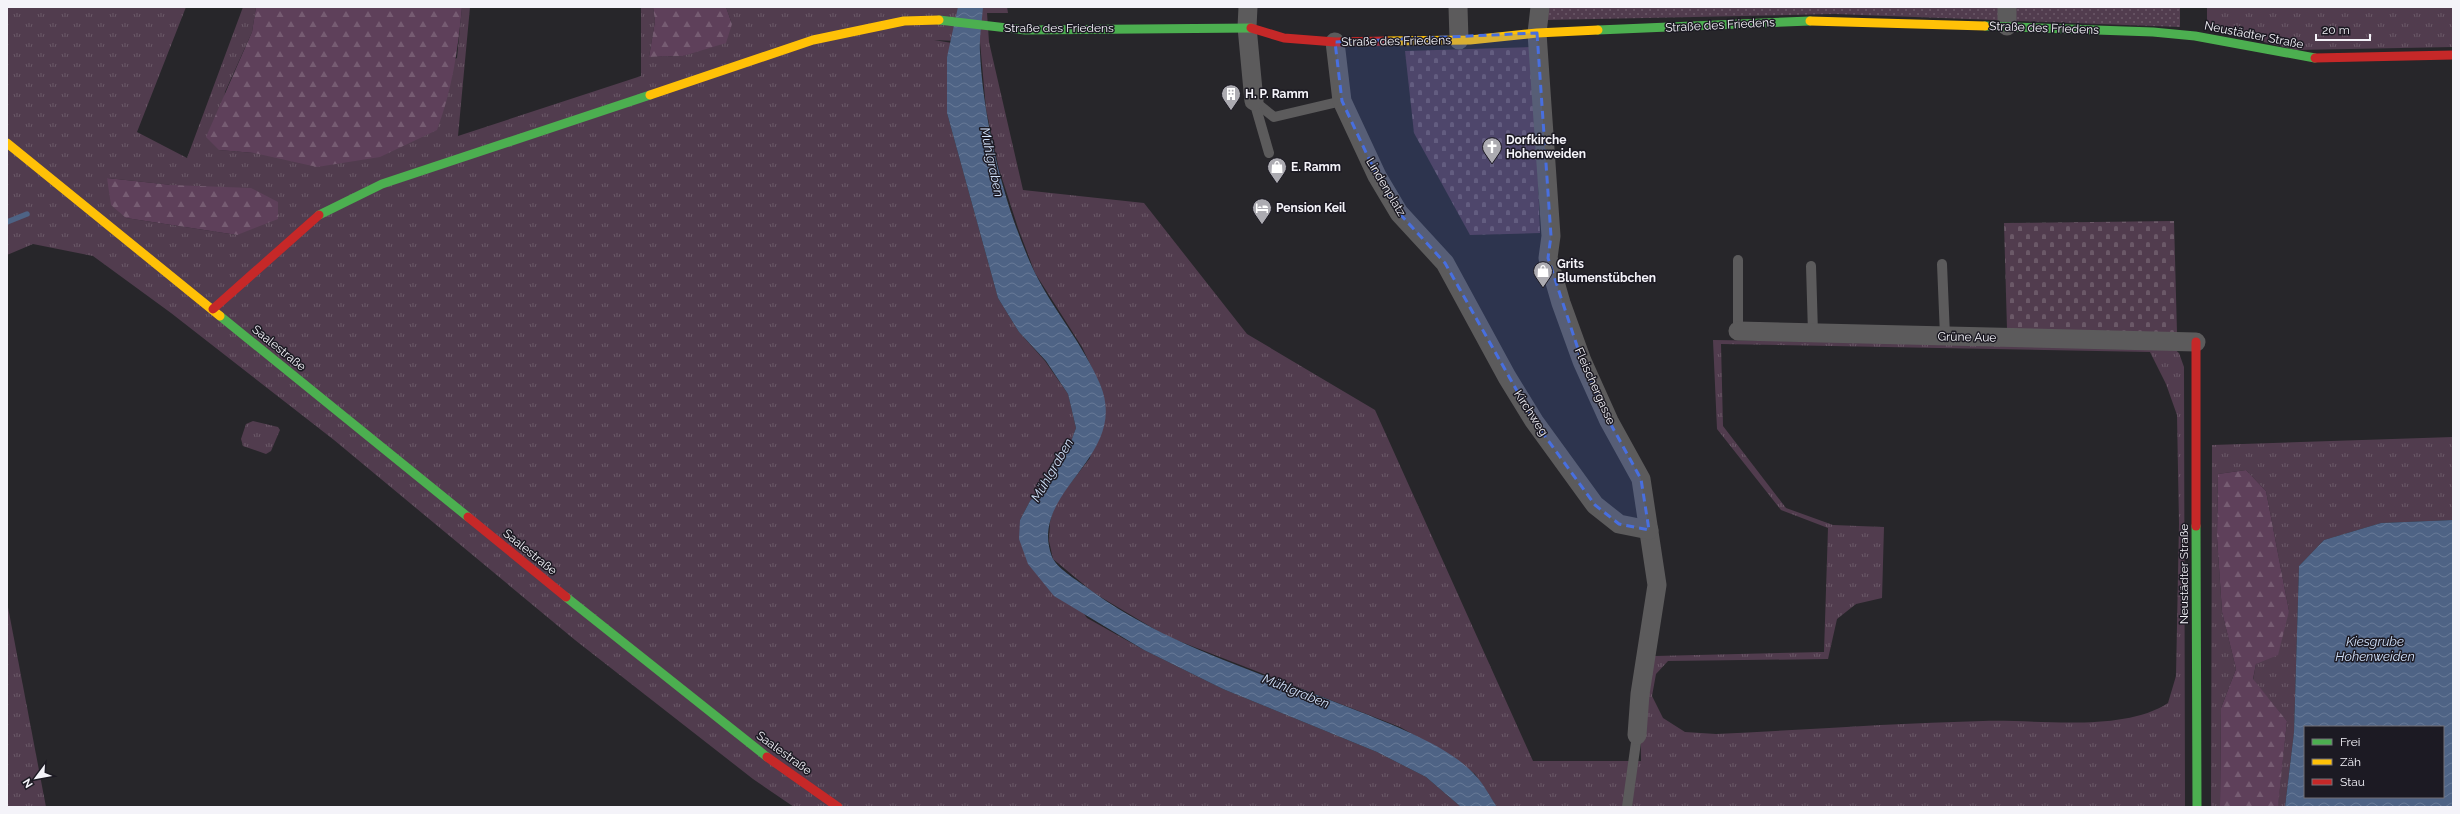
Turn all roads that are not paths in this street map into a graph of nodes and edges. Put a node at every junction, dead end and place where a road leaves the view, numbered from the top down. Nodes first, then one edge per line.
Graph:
1 (1248, 7) edge
2 (1458, 7) edge
3 (1540, 7) edge
4 (2006, 7) edge
5 (2007, 26) junction
6 (1247, 28) junction
7 (1537, 34) junction
8 (2195, 36) joint
9 (1459, 40) junction
10 (1335, 42) junction
11 (2453, 54) edge
12 (1254, 101) junction
13 (1342, 101) junction
14 (7, 143) edge
15 (1269, 153) dead end
16 (1738, 260) dead end
17 (1445, 263) joint
18 (1942, 264) dead end
19 (1811, 266) dead end
20 (213, 309) junction
21 (1738, 331) joint
22 (1813, 333) junction
23 (1945, 336) junction
24 (2196, 342) joint
25 (1650, 530) junction
26 (1637, 735) joint
27 (838, 807) edge
28 (1627, 807) edge
29 (2197, 807) edge

1 - 6 street
2 - 9 street
3 - 7 street, Fleischergasse
4 - 5 street
5 - 7 street, Straße des Friedens
5 - 8 street, Straße des Friedens
6 - 10 street, Straße des Friedens
6 - 12 street
6 - 20 street, Straße des Friedens
7 - 9 street, Straße des Friedens
7 - 25 street, Fleischergasse
8 - 11 street, Neustädter Straße
9 - 10 street, Straße des Friedens
10 - 13 street, Lindenplatz
12 - 13 lane
12 - 15 lane
13 - 17 street, Lindenplatz
14 - 20 street, Saalestraße
16 - 21 lane
17 - 25 street, Kirchweg
18 - 23 lane
19 - 22 lane
20 - 27 street, Saalestraße
21 - 22 street, Grüne Aue
22 - 23 street, Grüne Aue
23 - 24 street, Grüne Aue
24 - 29 street, Neustädter Straße
25 - 26 street, Fleischergasse
26 - 28 lane

